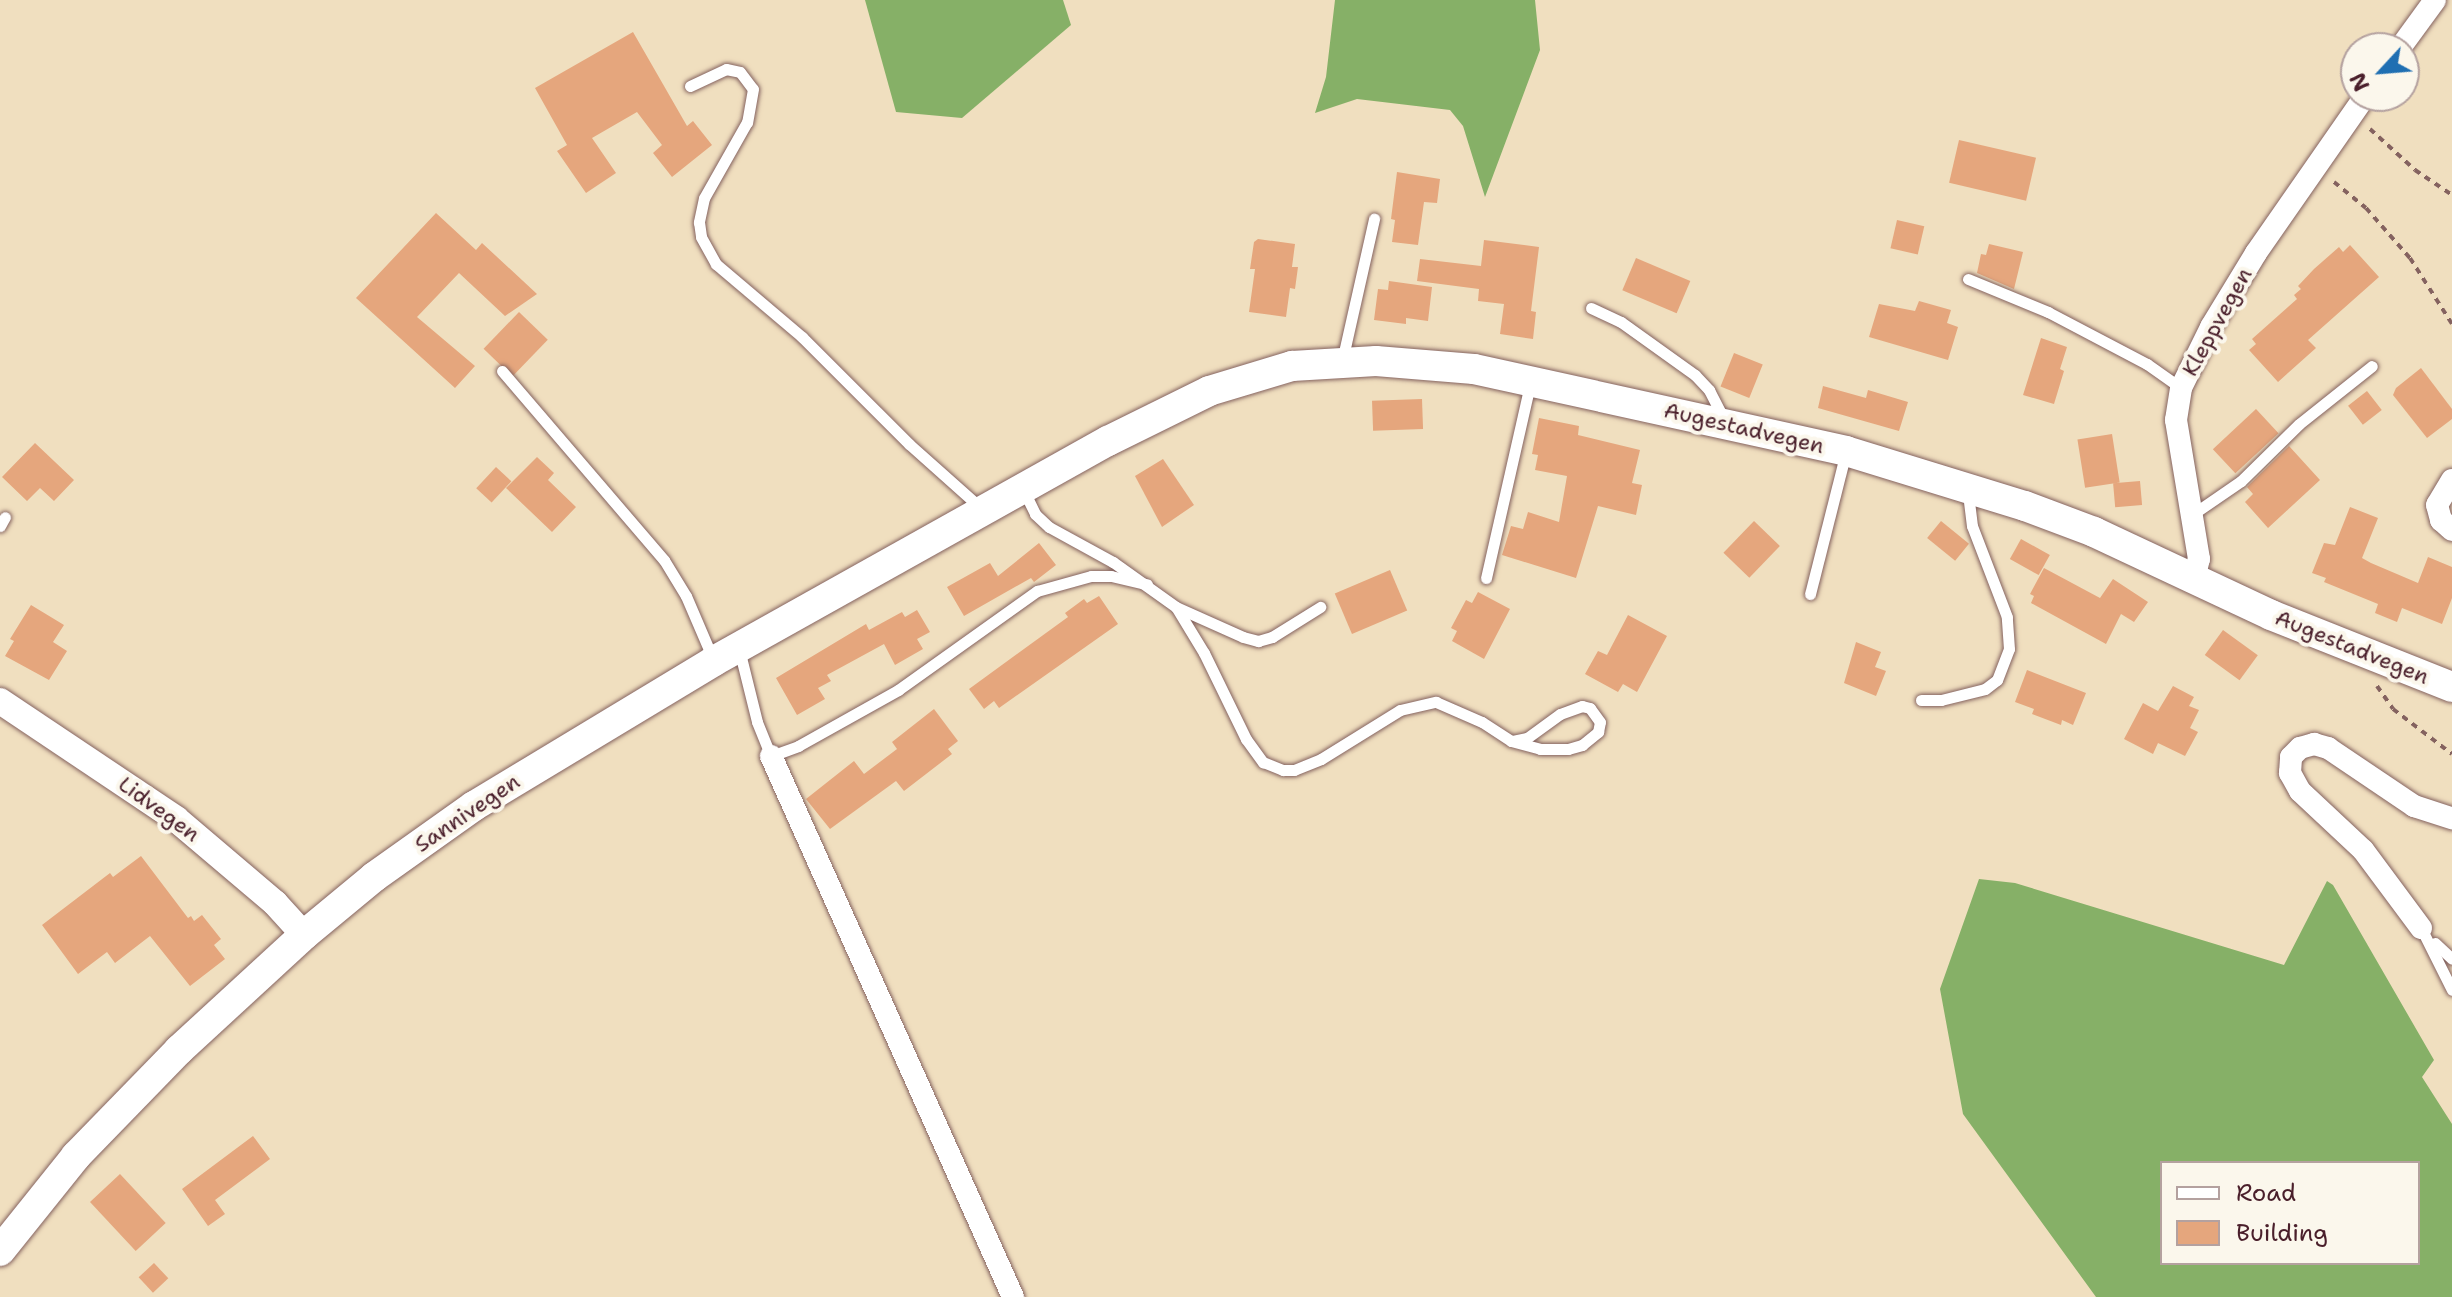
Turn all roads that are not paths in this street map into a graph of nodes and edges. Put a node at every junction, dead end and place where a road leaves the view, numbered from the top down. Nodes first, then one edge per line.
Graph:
1 (2435, 0) edge
2 (2412, 32) edge
3 (690, 86) dead end
4 (2354, 112) edge
5 (1374, 219) dead end
6 (1968, 279) dead end
7 (1591, 308) dead end
8 (1342, 362) junction
9 (2372, 366) dead end
10 (502, 371) dead end
11 (1531, 380) junction
12 (2181, 388) junction
13 (1725, 422) junction
14 (1846, 451) junction
15 (2452, 480) edge
16 (1968, 487) junction
17 (1023, 488) junction
18 (984, 510) junction
19 (2193, 514) junction
20 (2452, 530) edge
21 (1486, 578) dead end
22 (2194, 580) junction
23 (1147, 584) junction
24 (1810, 594) dead end
25 (1176, 607) junction
26 (1320, 607) dead end
27 (726, 654) junction
28 (2452, 687) edge
29 (1921, 700) dead end
30 (0, 701) edge
31 (1511, 741) junction
32 (771, 756) junction
33 (2452, 818) edge
34 (2421, 928) junction
35 (304, 935) junction
36 (2452, 959) edge
37 (2452, 990) edge
38 (0, 1251) edge
39 (1013, 1297) edge

1 - 2 street
3 - 18 lane
4 - 12 street, Kleppvegen
5 - 8 lane
6 - 12 lane
7 - 13 lane
8 - 11 main road, Augestadvegen
8 - 17 main road, Augestadvegen
9 - 19 lane
10 - 27 lane
11 - 13 main road, Augestadvegen
11 - 21 lane
12 - 19 street, Kleppvegen
13 - 14 main road, Augestadvegen
14 - 16 main road, Augestadvegen
14 - 24 lane
15 - 20 street
16 - 22 main road, Augestadvegen
16 - 29 lane
17 - 18 main road, Sannivegen
17 - 23 lane
18 - 27 main road, Sannivegen
19 - 22 street, Kleppvegen
22 - 28 main road, Augestadvegen
23 - 25 lane
23 - 32 lane
25 - 26 lane
25 - 31 lane
27 - 32 lane
27 - 35 main road, Sannivegen
30 - 35 street, Lidvegen
31 - 31 lane
32 - 39 street
33 - 34 street
34 - 36 lane
34 - 37 lane
35 - 38 main road, Sannivegen

